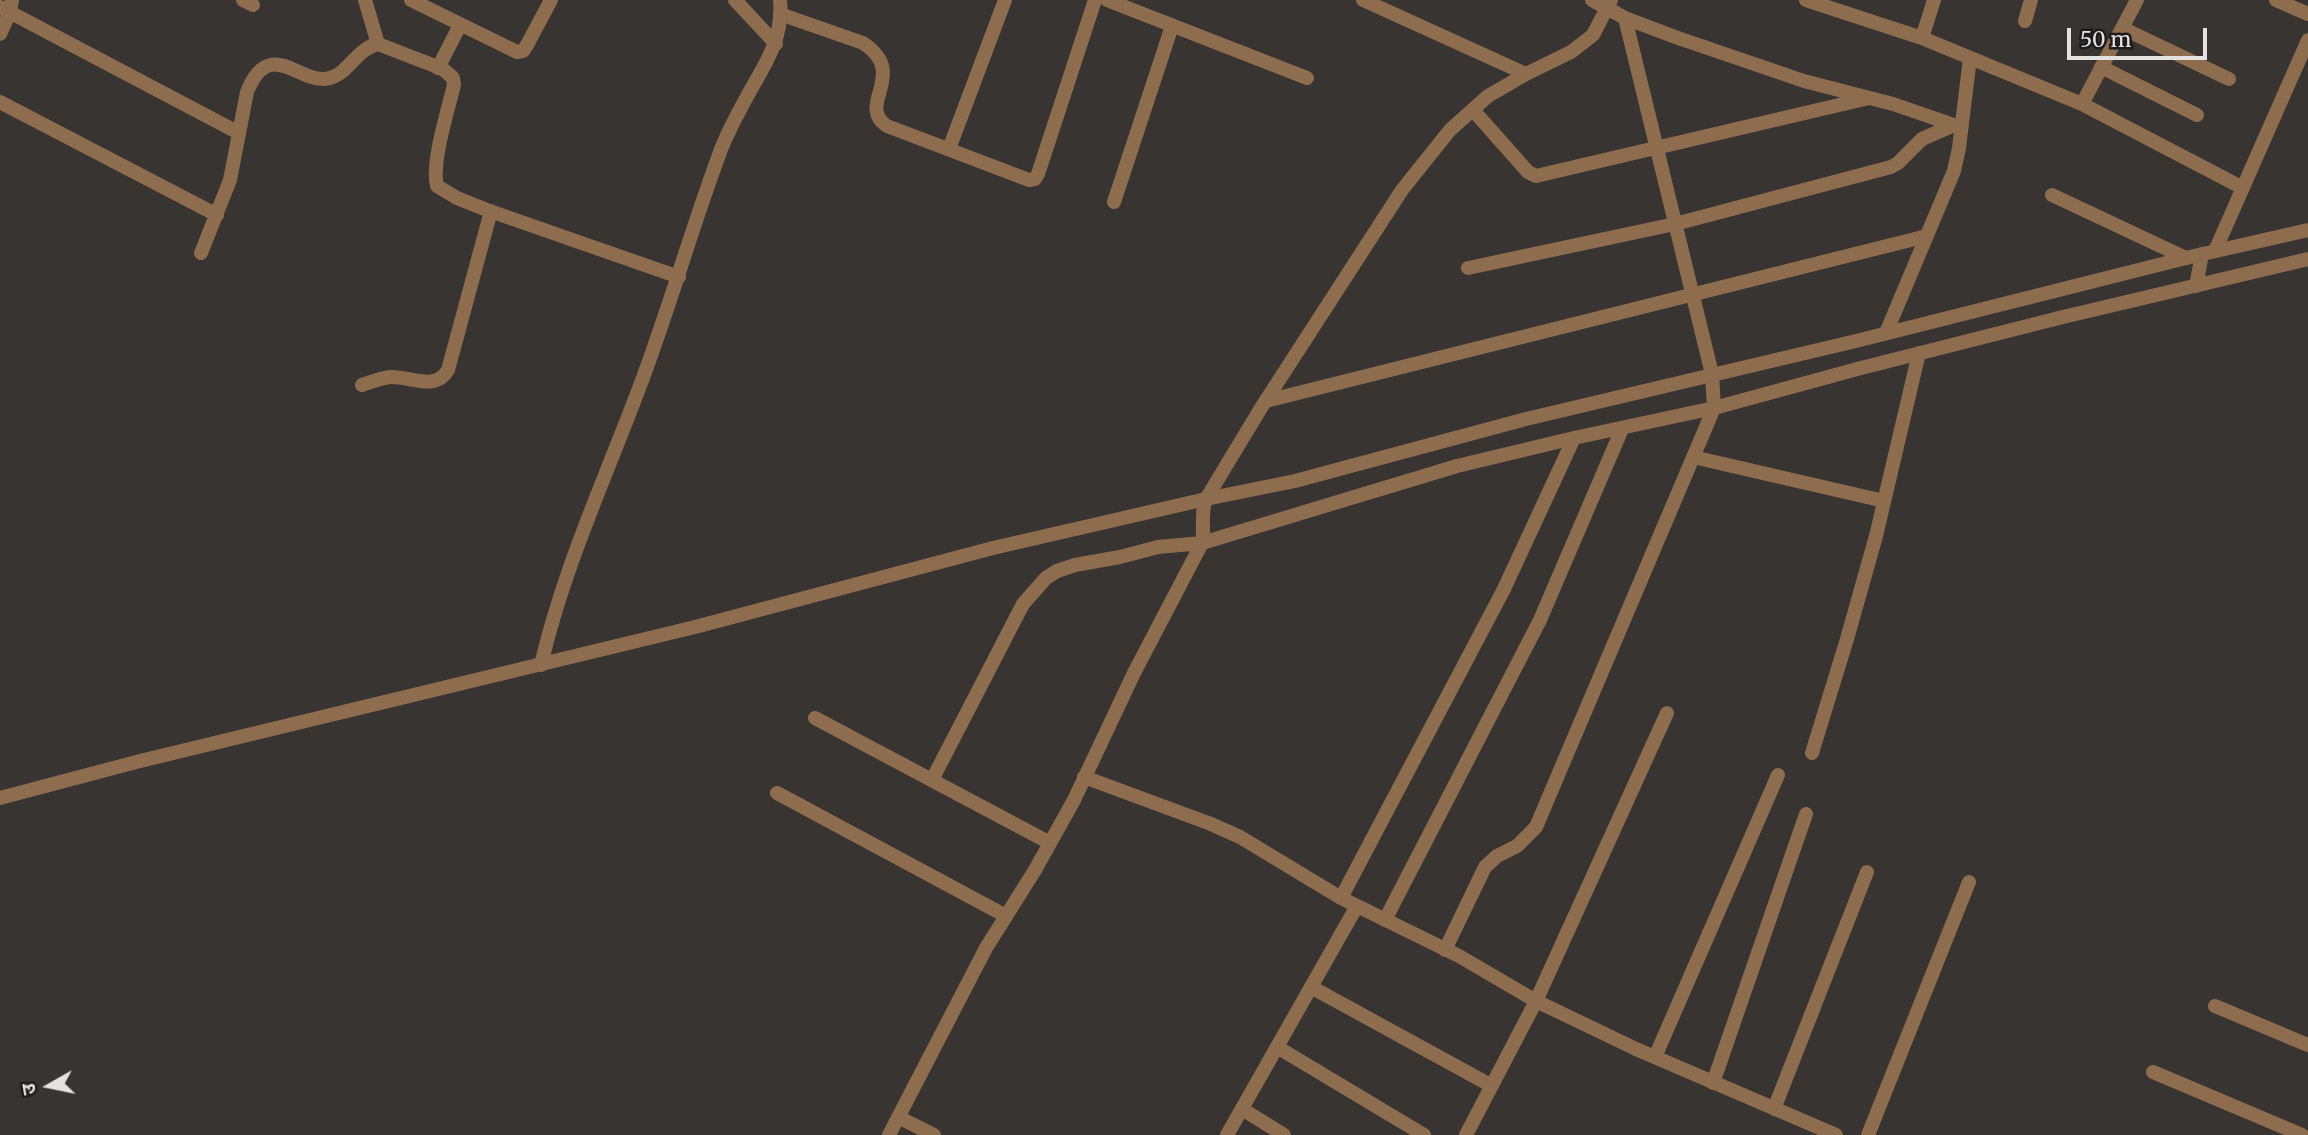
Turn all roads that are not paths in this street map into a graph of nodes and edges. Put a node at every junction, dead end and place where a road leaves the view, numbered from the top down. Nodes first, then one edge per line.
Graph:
1 (365, 0) edge
2 (411, 0) edge
3 (551, 0) edge
4 (735, 0) edge
5 (1005, 0) edge
6 (1095, 0) edge
7 (1107, 0) edge
8 (1363, 0) edge
9 (1592, 0) edge
10 (1806, 0) edge
11 (1934, 0) edge
12 (2031, 0) edge
13 (2137, 0) edge
14 (2276, 0) edge
15 (1609, 4) edge
16 (1837, 5) edge
17 (7, 6) edge
18 (780, 7) edge
19 (2308, 13) edge
20 (1625, 18) junction
21 (2025, 21) dead end
22 (460, 24) junction
23 (1172, 26) junction
24 (2122, 28) junction
25 (0, 34) edge
26 (1922, 38) junction
27 (2308, 40) edge
28 (378, 44) junction
29 (776, 44) junction
30 (1970, 58) junction
31 (2101, 67) junction
32 (438, 68) junction
33 (1526, 74) junction
34 (1307, 78) dead end
35 (2229, 79) dead end
36 (1869, 98) junction
37 (0, 102) edge
38 (2082, 104) junction
39 (1473, 110) junction
40 (2197, 115) dead end
41 (1957, 126) junction
42 (239, 133) junction
43 (1657, 148) junction
44 (949, 149) junction
45 (2243, 188) junction
46 (2052, 195) dead end
47 (1114, 202) dead end
48 (491, 211) junction
49 (218, 215) junction
50 (1675, 224) junction
51 (2308, 230) edge
52 (1927, 236) junction
53 (201, 253) dead end
54 (2206, 256) junction
55 (2186, 258) junction
56 (2308, 259) edge
57 (1468, 268) dead end
58 (679, 277) junction
59 (2197, 284) junction
60 (1693, 295) junction
61 (1886, 333) junction
62 (1919, 353) junction
63 (1713, 380) junction
64 (362, 385) dead end
65 (1266, 401) junction
66 (1714, 406) junction
67 (1622, 429) junction
68 (1574, 438) junction
69 (1693, 457) junction
70 (1884, 501) junction
71 (1204, 506) junction
72 (1204, 536) junction
73 (541, 665) junction
74 (1667, 713) dead end
75 (815, 718) dead end
76 (1812, 753) dead end
77 (1778, 775) dead end
78 (1084, 777) junction
79 (932, 780) junction
80 (777, 793) dead end
81 (0, 798) edge
82 (1806, 814) dead end
83 (1050, 843) junction
84 (1867, 872) dead end
85 (1969, 882) dead end
86 (1341, 898) junction
87 (1357, 906) junction
88 (1006, 916) junction
89 (1384, 920) junction
90 (1445, 950) junction
91 (1311, 987) junction
92 (1536, 1001) junction
93 (2215, 1006) dead end
94 (2308, 1045) edge
95 (1277, 1047) junction
96 (1655, 1057) junction
97 (2153, 1072) dead end
98 (1713, 1083) junction
99 (1492, 1086) junction
100 (1242, 1109) junction
101 (1774, 1109) junction
102 (898, 1117) junction
103 (889, 1135) edge
104 (934, 1135) edge
105 (1227, 1135) edge
106 (1284, 1135) edge
107 (1423, 1135) edge
108 (1466, 1135) edge
109 (1836, 1135) edge
110 (1868, 1135) edge
111 (2302, 1135) edge

1 - 28 street
2 - 22 street
3 - 22 street
4 - 29 street
5 - 44 street
6 - 44 street
7 - 23 street
8 - 33 street
9 - 15 street
10 - 16 street
11 - 26 street
12 - 21 street
13 - 24 street
14 - 19 street
15 - 20 street
15 - 33 street
16 - 26 street
17 - 25 street
17 - 42 street
18 - 29 street
18 - 44 street
20 - 36 street
20 - 43 street
22 - 32 street
23 - 34 street
23 - 47 street
24 - 31 street
24 - 35 street
26 - 30 street
27 - 45 street
28 - 32 street
28 - 42 street
29 - 58 street
30 - 38 street
30 - 41 street
31 - 38 street
31 - 40 street
32 - 48 street
33 - 39 street
36 - 41 street
36 - 43 street
37 - 49 street
38 - 45 street
39 - 43 street
39 - 65 street
41 - 50 street
41 - 52 street
42 - 49 street
43 - 50 street
45 - 54 street
46 - 55 street
48 - 58 street
48 - 64 street
49 - 53 street
50 - 57 street
50 - 60 street
51 - 54 street
52 - 60 street
52 - 61 street
54 - 55 street
54 - 59 street
55 - 61 street
56 - 59 street
58 - 73 street
59 - 62 street
60 - 63 street
60 - 65 street
61 - 63 street
62 - 66 street
62 - 70 street
63 - 66 street
63 - 71 street
65 - 71 street
66 - 67 street
66 - 69 street
67 - 68 street
67 - 89 street
68 - 72 street
68 - 86 street
69 - 70 street
69 - 90 street
70 - 76 street
71 - 72 street
71 - 73 street
72 - 78 street
72 - 79 street
73 - 81 street
74 - 92 street
75 - 79 street
77 - 96 street
78 - 83 street
78 - 86 street
79 - 83 street
80 - 88 street
82 - 98 street
83 - 88 street
84 - 101 street
85 - 110 street
86 - 87 street
87 - 89 street
87 - 91 street
88 - 102 street
89 - 90 street
90 - 92 street
91 - 95 street
91 - 99 street
92 - 96 street
92 - 99 street
93 - 94 street
95 - 100 street
95 - 107 street
96 - 98 street
97 - 111 street
98 - 101 street
99 - 108 street
100 - 105 street
100 - 106 street
101 - 109 street
102 - 103 street
102 - 104 street

